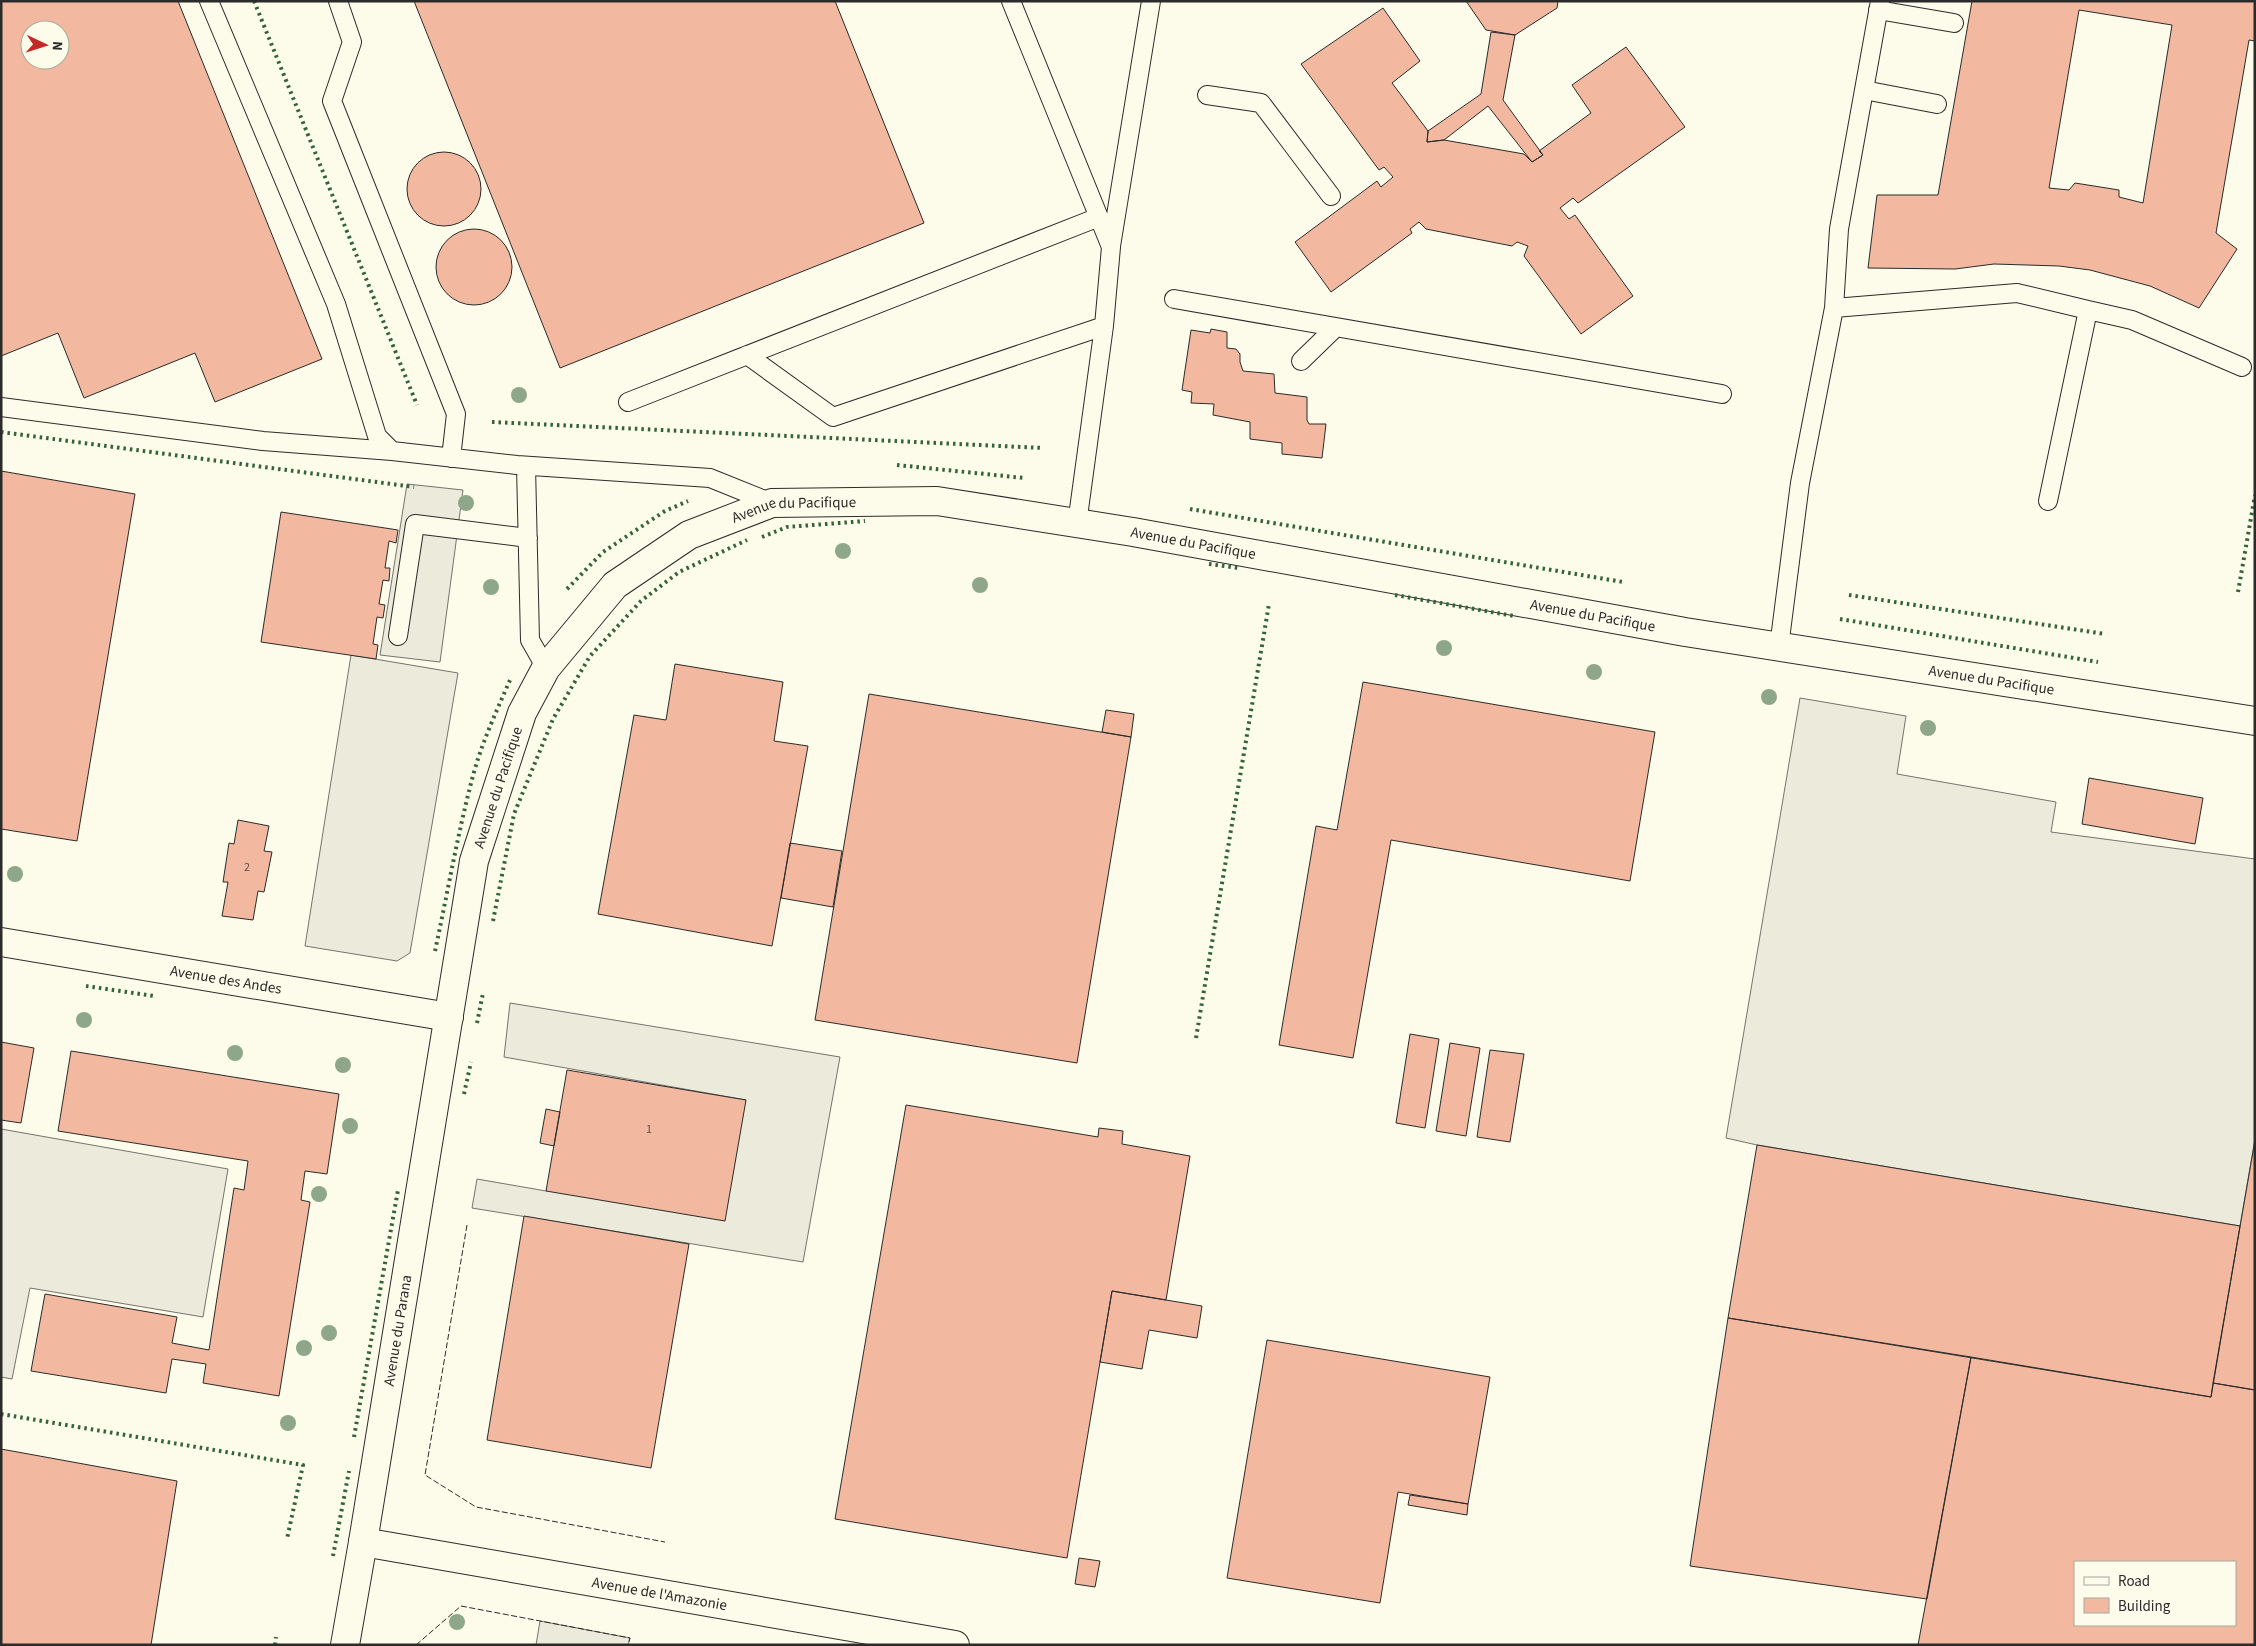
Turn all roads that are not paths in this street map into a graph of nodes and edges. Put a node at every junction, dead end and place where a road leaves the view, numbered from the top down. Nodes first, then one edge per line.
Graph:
1 (209, 1) edge
2 (338, 1) edge
3 (1012, 1) edge
4 (1151, 1) edge
5 (1879, 5) edge
6 (1954, 23) dead end
7 (1864, 90) junction
8 (1207, 95) dead end
9 (1937, 104) dead end
10 (1331, 196) dead end
11 (1100, 217) junction
12 (1111, 247) junction
13 (1174, 300) dead end
14 (1834, 308) junction
15 (2088, 310) junction
16 (1104, 326) junction
17 (1336, 327) junction
18 (747, 355) junction
19 (1301, 361) dead end
20 (2242, 367) dead end
21 (1722, 394) dead end
22 (628, 402) dead end
23 (1, 407) edge
24 (392, 451) junction
25 (451, 458) junction
26 (526, 466) junction
27 (2048, 501) dead end
28 (772, 502) junction
29 (1077, 524) junction
30 (528, 538) junction
31 (398, 636) dead end
32 (1779, 647) junction
33 (546, 668) junction
34 (2254, 718) edge
35 (1, 942) edge
36 (449, 1017) junction
37 (363, 1542) junction
38 (345, 1645) edge
39 (955, 1645) edge

1 - 24 lane
2 - 25 lane
3 - 11 lane
4 - 12 lane
5 - 6 lane
5 - 7 lane
7 - 9 lane
7 - 14 lane
8 - 10 lane
11 - 12 lane
11 - 18 lane
12 - 16 lane
13 - 17 lane
14 - 15 lane
14 - 32 lane
15 - 20 lane
15 - 27 lane
16 - 18 lane
16 - 29 lane
17 - 19 lane
17 - 21 lane
18 - 22 lane
23 - 24 lane
24 - 25 lane
25 - 26 lane
26 - 28 lane
26 - 30 lane
28 - 29 street, Avenue du Pacifique
28 - 33 street, Avenue du Pacifique
29 - 32 street, Avenue du Pacifique
30 - 31 lane
30 - 33 lane
32 - 34 street, Avenue du Pacifique
33 - 36 street, Avenue du Pacifique
35 - 36 street, Avenue des Andes
36 - 37 street, Avenue du Parana
37 - 38 street, Avenue du Parana
37 - 39 street, Avenue de l'Amazonie

